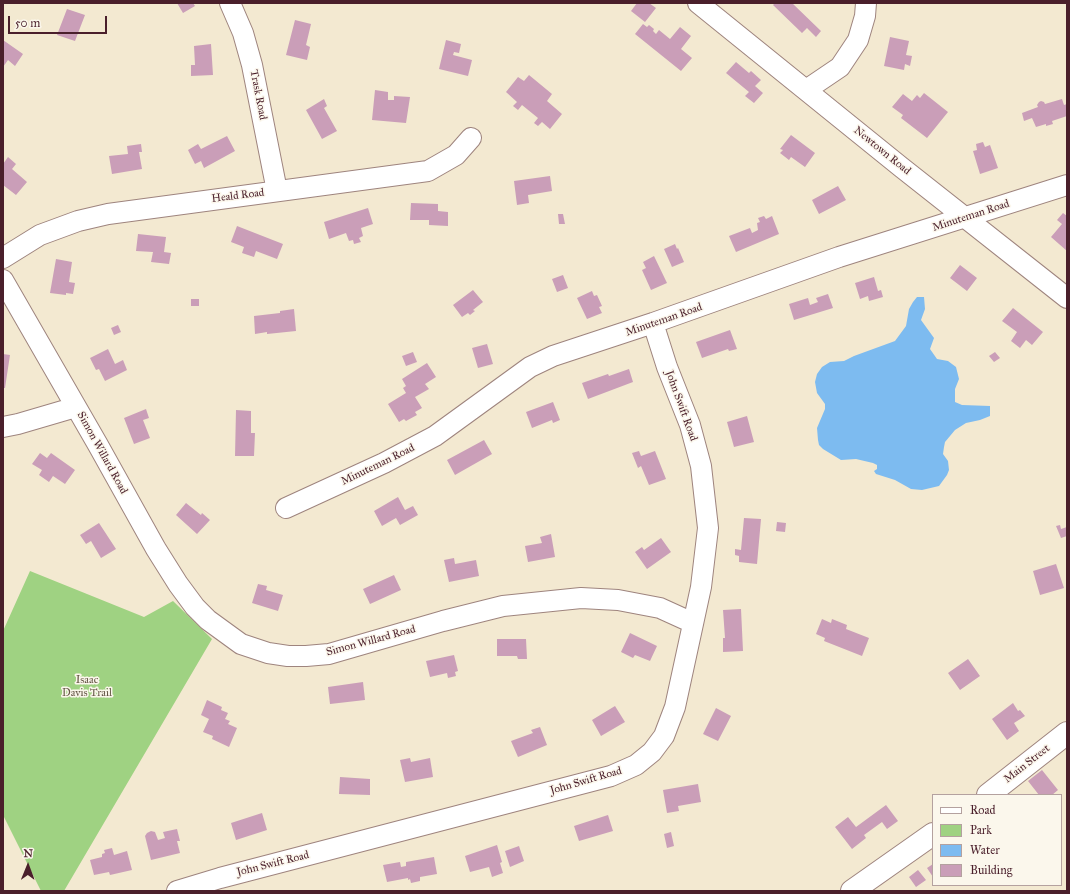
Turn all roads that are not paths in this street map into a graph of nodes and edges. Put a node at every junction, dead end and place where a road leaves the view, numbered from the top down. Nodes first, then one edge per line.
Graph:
1 (230, 3) edge
2 (698, 3) edge
3 (866, 3) edge
4 (806, 90) junction
5 (471, 138) dead end
6 (1067, 185) edge
7 (277, 191) junction
8 (965, 218) junction
9 (3, 258) edge
10 (3, 280) edge
11 (1067, 298) edge
12 (653, 323) junction
13 (76, 407) junction
14 (3, 427) edge
15 (286, 508) dead end
16 (693, 623) junction
17 (1067, 733) edge
18 (989, 794) edge
19 (932, 835) edge
20 (177, 891) edge
21 (852, 891) edge

1 - 7 street, Trask Road
2 - 4 street, Newtown Road
3 - 4 street
4 - 8 street, Newtown Road
5 - 7 street, Heald Road
6 - 8 street, Minuteman Road
7 - 9 street, Heald Road
8 - 11 street, Newtown Road
8 - 12 street, Minuteman Road
10 - 13 street, Simon Willard Road
12 - 15 street, Minuteman Road
12 - 16 street, John Swift Road
13 - 14 street
13 - 16 street, Simon Willard Road
16 - 20 street, John Swift Road
17 - 18 main road, Main Street
19 - 21 main road

